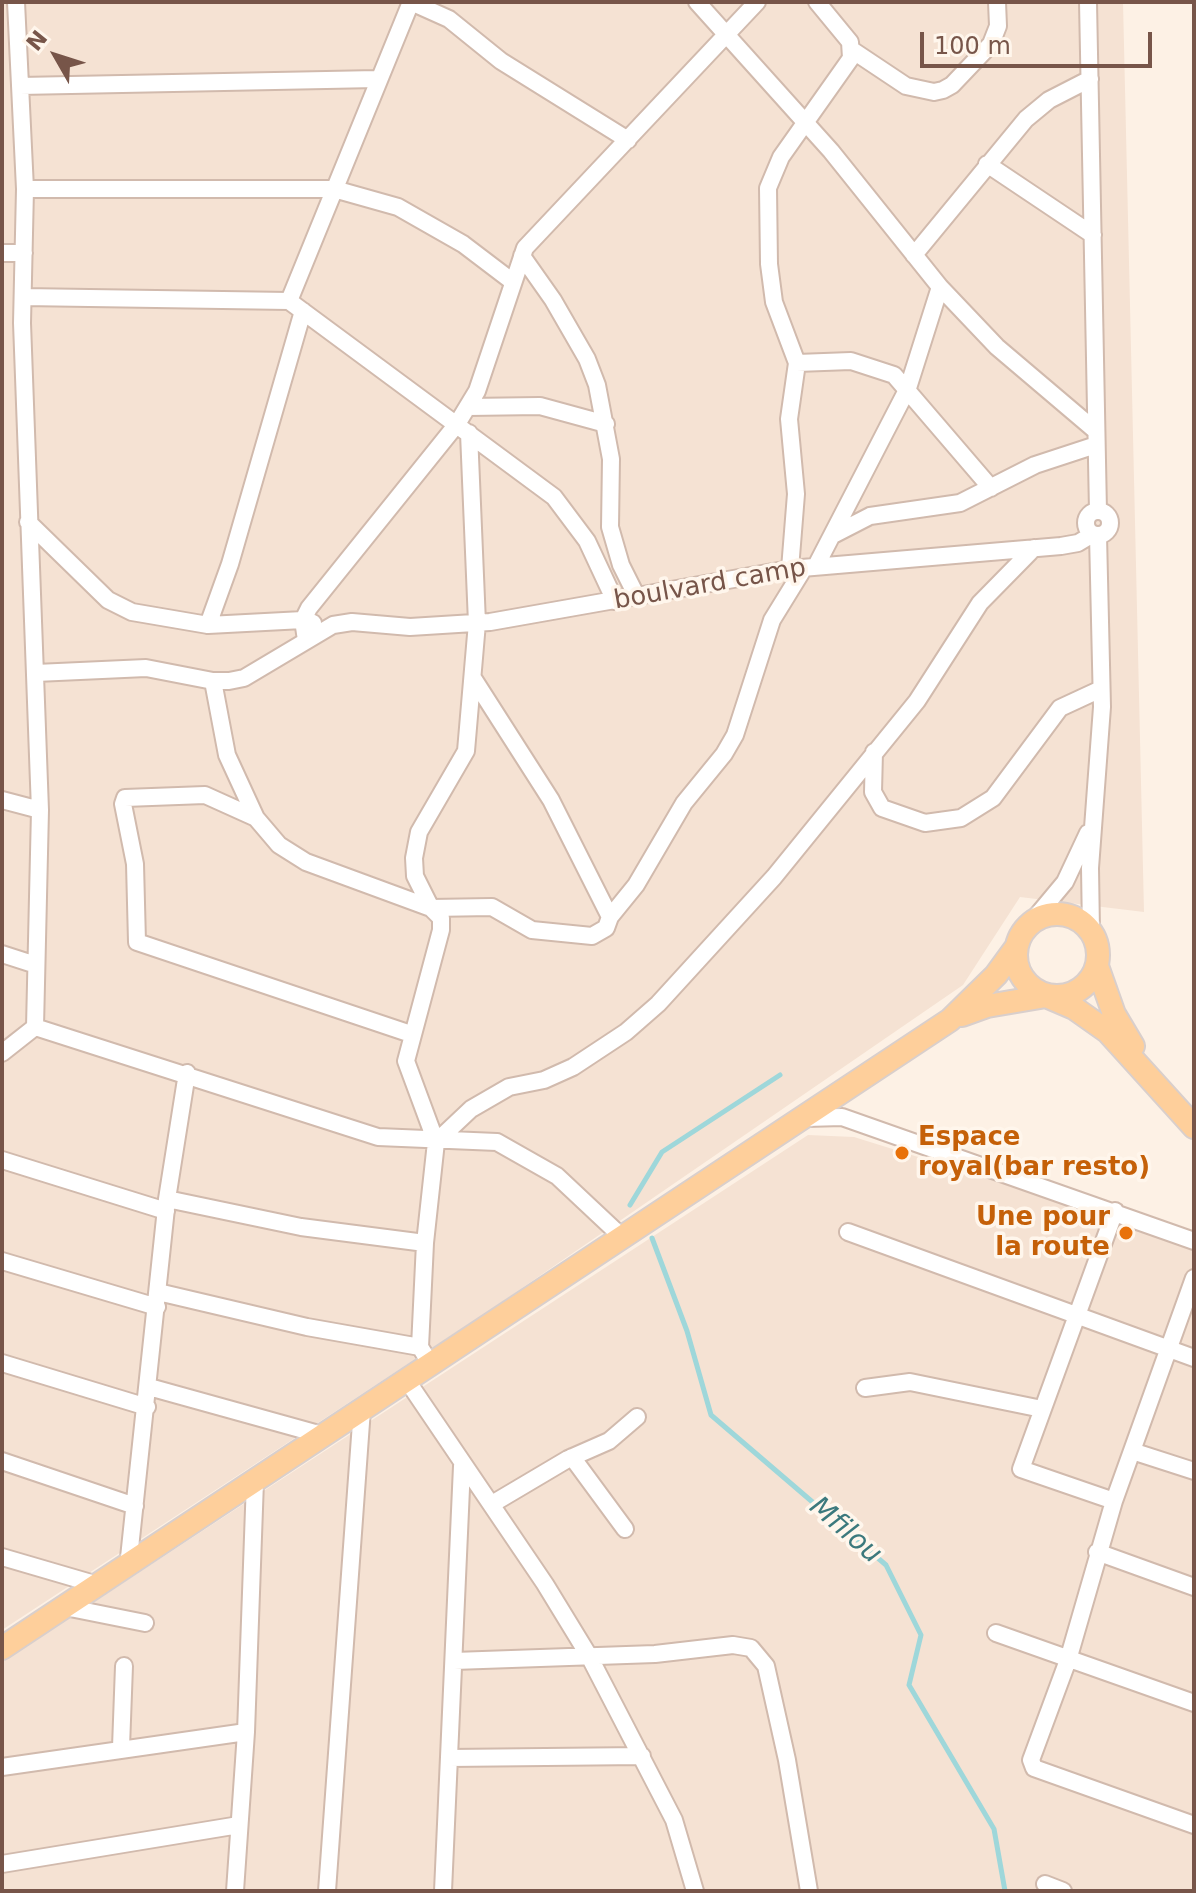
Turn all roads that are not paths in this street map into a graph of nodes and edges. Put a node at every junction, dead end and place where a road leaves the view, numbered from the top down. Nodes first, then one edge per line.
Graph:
1 (16, 2) edge
2 (697, 2) edge
3 (757, 2) edge
4 (817, 2) edge
5 (997, 2) edge
6 (1088, 2) edge
7 (728, 34) junction
8 (10, 38) edge
9 (852, 50) junction
10 (377, 79) junction
11 (1090, 79) junction
12 (20, 86) junction
13 (806, 123) junction
14 (628, 140) junction
15 (987, 164) junction
16 (25, 189) junction
17 (334, 189) junction
18 (1093, 235) junction
19 (2, 253) edge
20 (24, 253) junction
21 (914, 255) junction
22 (522, 256) junction
23 (513, 282) junction
24 (940, 287) junction
25 (23, 297) junction
26 (289, 301) junction
27 (303, 311) junction
28 (797, 363) junction
29 (908, 388) junction
30 (468, 407) junction
31 (606, 424) junction
32 (463, 429) junction
33 (1096, 438) junction
34 (991, 488) junction
35 (28, 522) junction
36 (834, 534) junction
37 (1096, 534) junction
38 (1034, 548) junction
39 (803, 568) junction
40 (637, 597) junction
41 (615, 601) junction
42 (303, 620) junction
43 (477, 623) junction
44 (208, 625) junction
45 (326, 628) junction
46 (306, 640) junction
47 (36, 673) junction
48 (473, 678) junction
49 (213, 681) junction
50 (1101, 689) junction
51 (874, 752) junction
52 (2, 800) edge
53 (40, 810) junction
54 (1095, 817) junction
55 (256, 818) junction
56 (431, 908) junction
57 (610, 917) junction
58 (1030, 924) junction
59 (1091, 931) junction
60 (1015, 949) junction
61 (2, 954) edge
62 (36, 965) junction
63 (1097, 966) junction
64 (1046, 996) junction
65 (950, 1020) junction
66 (35, 1027) junction
67 (411, 1034) junction
68 (2, 1053) edge
69 (187, 1073) junction
70 (1150, 1075) junction
71 (806, 1118) junction
72 (1194, 1127) edge
73 (436, 1142) junction
74 (2, 1160) edge
75 (167, 1205) junction
76 (1115, 1211) junction
77 (848, 1232) dead end
78 (622, 1237) junction
79 (1194, 1241) edge
80 (425, 1243) junction
81 (2, 1261) edge
82 (1194, 1278) edge
83 (157, 1299) junction
84 (1077, 1315) junction
85 (1168, 1348) junction
86 (425, 1355) junction
87 (1194, 1358) edge
88 (2, 1363) edge
89 (406, 1379) junction
90 (149, 1387) junction
91 (865, 1388) dead end
92 (147, 1407) junction
93 (362, 1409) junction
94 (1042, 1409) junction
95 (637, 1417) dead end
96 (322, 1435) junction
97 (1132, 1451) junction
98 (572, 1457) junction
99 (2, 1461) edge
100 (462, 1466) junction
101 (1194, 1471) edge
102 (255, 1481) junction
103 (1114, 1501) junction
104 (492, 1504) junction
105 (135, 1506) junction
106 (625, 1529) dead end
107 (1097, 1552) junction
108 (2, 1557) edge
109 (128, 1567) junction
110 (98, 1585) junction
111 (1194, 1587) edge
112 (65, 1607) junction
113 (145, 1623) dead end
114 (996, 1633) dead end
115 (2, 1648) edge
116 (589, 1656) junction
117 (1068, 1660) junction
118 (454, 1661) junction
119 (124, 1666) dead end
120 (1194, 1703) edge
121 (246, 1732) junction
122 (121, 1747) junction
123 (642, 1756) junction
124 (449, 1758) junction
125 (2, 1767) edge
126 (239, 1825) junction
127 (1194, 1825) edge
128 (2, 1864) edge
129 (1045, 1884) dead end
130 (235, 1891) edge
131 (327, 1891) edge
132 (443, 1891) edge
133 (695, 1891) edge
134 (809, 1891) edge
135 (1063, 1891) edge

1 - 8 street
2 - 7 street
3 - 7 street
4 - 9 street
5 - 9 street
6 - 11 street
7 - 13 street
7 - 14 street
8 - 12 street
9 - 13 street
10 - 12 street
10 - 14 street
10 - 17 street
11 - 15 street
11 - 18 street
12 - 16 street
13 - 21 street
13 - 28 street
14 - 22 street
15 - 18 street
15 - 21 street
16 - 17 street
16 - 20 street
17 - 23 street
17 - 26 street
18 - 33 street
19 - 20 street
20 - 25 street
21 - 24 street
22 - 23 street
22 - 31 street
23 - 30 street
24 - 29 street
24 - 33 street
25 - 26 street
25 - 35 street
26 - 27 street
27 - 32 street
27 - 44 street
28 - 29 street
28 - 39 street
29 - 34 street
29 - 36 street
30 - 31 street
30 - 32 street
31 - 40 street
32 - 41 street
32 - 42 street
32 - 43 street
33 - 34 street
33 - 37 street
34 - 36 street
35 - 44 street
35 - 47 street
36 - 39 street
37 - 38 street, boulvard camp
37 - 50 street
38 - 39 street, boulvard camp
38 - 51 street
39 - 40 street, boulvard camp
39 - 57 street
40 - 41 street, boulvard camp
41 - 43 street, boulvard camp
42 - 44 street
42 - 45 street
42 - 46 street
43 - 45 street, boulvard camp
43 - 48 street
45 - 46 street
46 - 49 street
47 - 49 street
47 - 53 street
48 - 56 street
48 - 57 street
49 - 55 street
50 - 51 street
50 - 54 street
51 - 73 street
52 - 53 street
53 - 62 street
54 - 58 street
54 - 59 street
55 - 56 street
55 - 67 street
56 - 57 street
56 - 67 street
58 - 59 main road
58 - 60 main road
59 - 63 main road
60 - 64 main road
60 - 65 main road
61 - 62 street
62 - 66 street
63 - 64 main road
63 - 70 main road
64 - 65 main road
64 - 70 main road
65 - 71 main road
66 - 68 street
66 - 69 street
67 - 73 street
69 - 73 street
69 - 75 street
70 - 72 main road
71 - 76 street
71 - 78 main road
73 - 78 street
73 - 80 street
74 - 75 street
75 - 80 street
75 - 83 street
76 - 79 street
76 - 84 street
77 - 84 street
78 - 86 main road
80 - 86 street
81 - 83 street
82 - 85 street
83 - 86 street
83 - 90 street
84 - 85 street
84 - 94 street
85 - 87 street
85 - 97 street
86 - 89 main road
88 - 92 street
89 - 93 main road
89 - 100 street
90 - 92 street
90 - 96 street
91 - 94 street
92 - 105 street
93 - 96 main road
93 - 131 street
94 - 103 street
95 - 98 street
96 - 102 main road
97 - 101 street
97 - 103 street
98 - 104 street
98 - 106 street
99 - 105 street
100 - 104 street
100 - 118 street
102 - 109 main road
102 - 121 street
103 - 107 street
104 - 116 street
105 - 109 street
107 - 111 street
107 - 117 street
108 - 110 street
109 - 110 main road
110 - 112 main road
112 - 113 street
112 - 115 main road
114 - 117 street
116 - 118 street
116 - 123 street
116 - 134 street
117 - 120 street
117 - 127 street
118 - 124 street
119 - 122 street
121 - 122 street
121 - 126 street
122 - 125 street
123 - 124 street
123 - 133 street
124 - 132 street
126 - 128 street
126 - 130 street
129 - 135 street

